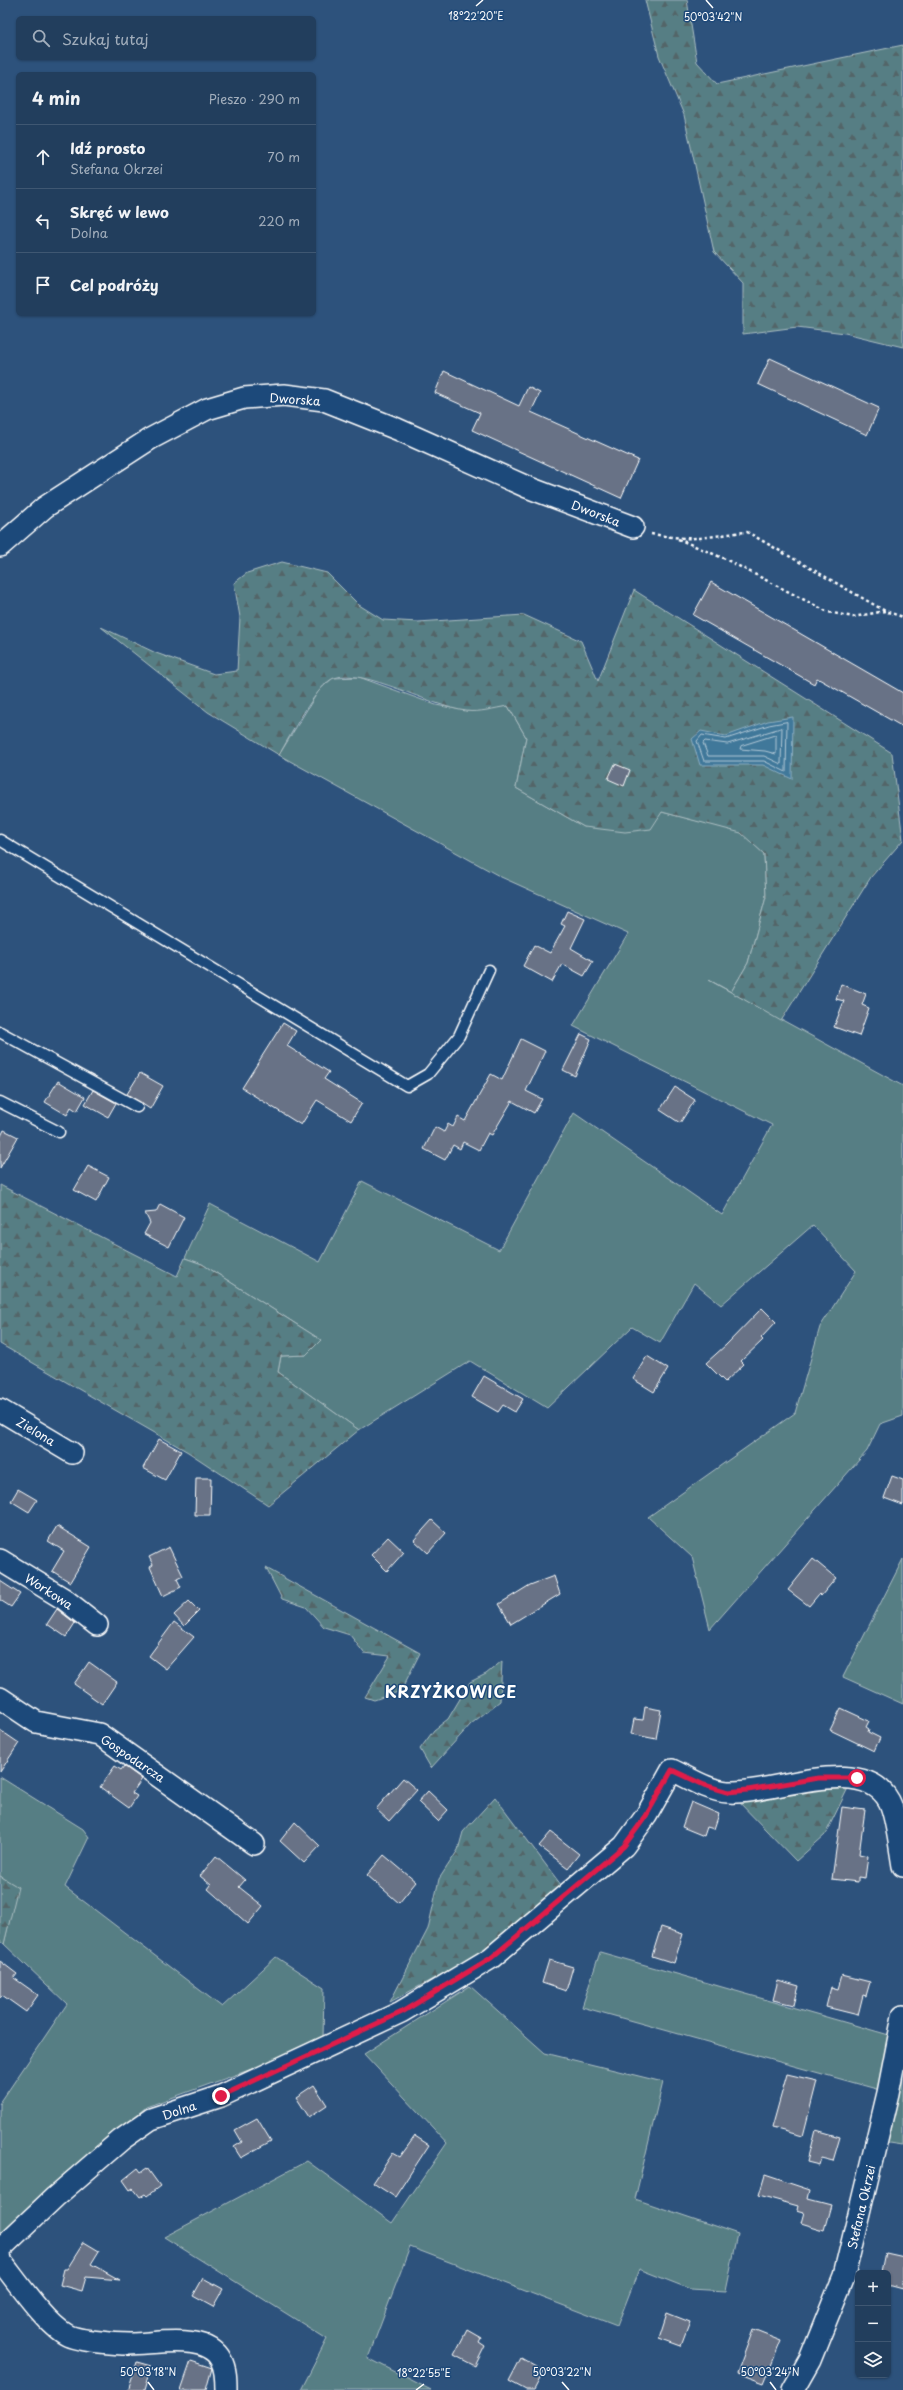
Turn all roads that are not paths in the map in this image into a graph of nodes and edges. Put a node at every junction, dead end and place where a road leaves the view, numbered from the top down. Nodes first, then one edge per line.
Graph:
1 (633, 527) road end
2 (0, 546) edge
3 (0, 840) edge
4 (489, 970) dead end
5 (0, 1032) edge
6 (0, 1102) edge
7 (137, 1107) dead end
8 (59, 1132) dead end
9 (0, 1410) edge
10 (72, 1453) dead end
11 (0, 1560) edge
12 (97, 1625) dead end
13 (0, 1698) edge
14 (254, 1844) dead end
15 (903, 1866) edge
16 (903, 2016) edge
17 (0, 2250) edge
18 (0, 2260) edge
19 (226, 2390) edge
20 (793, 2390) edge

1 - 2 street, Dworska
3 - 4 lane
5 - 7 lane
6 - 8 lane
9 - 10 street, Zielona
11 - 12 street, Workowa
13 - 14 street, Gospodarcza
15 - 17 street, Dolna
16 - 20 street, Stefana Okrzei
18 - 19 street

